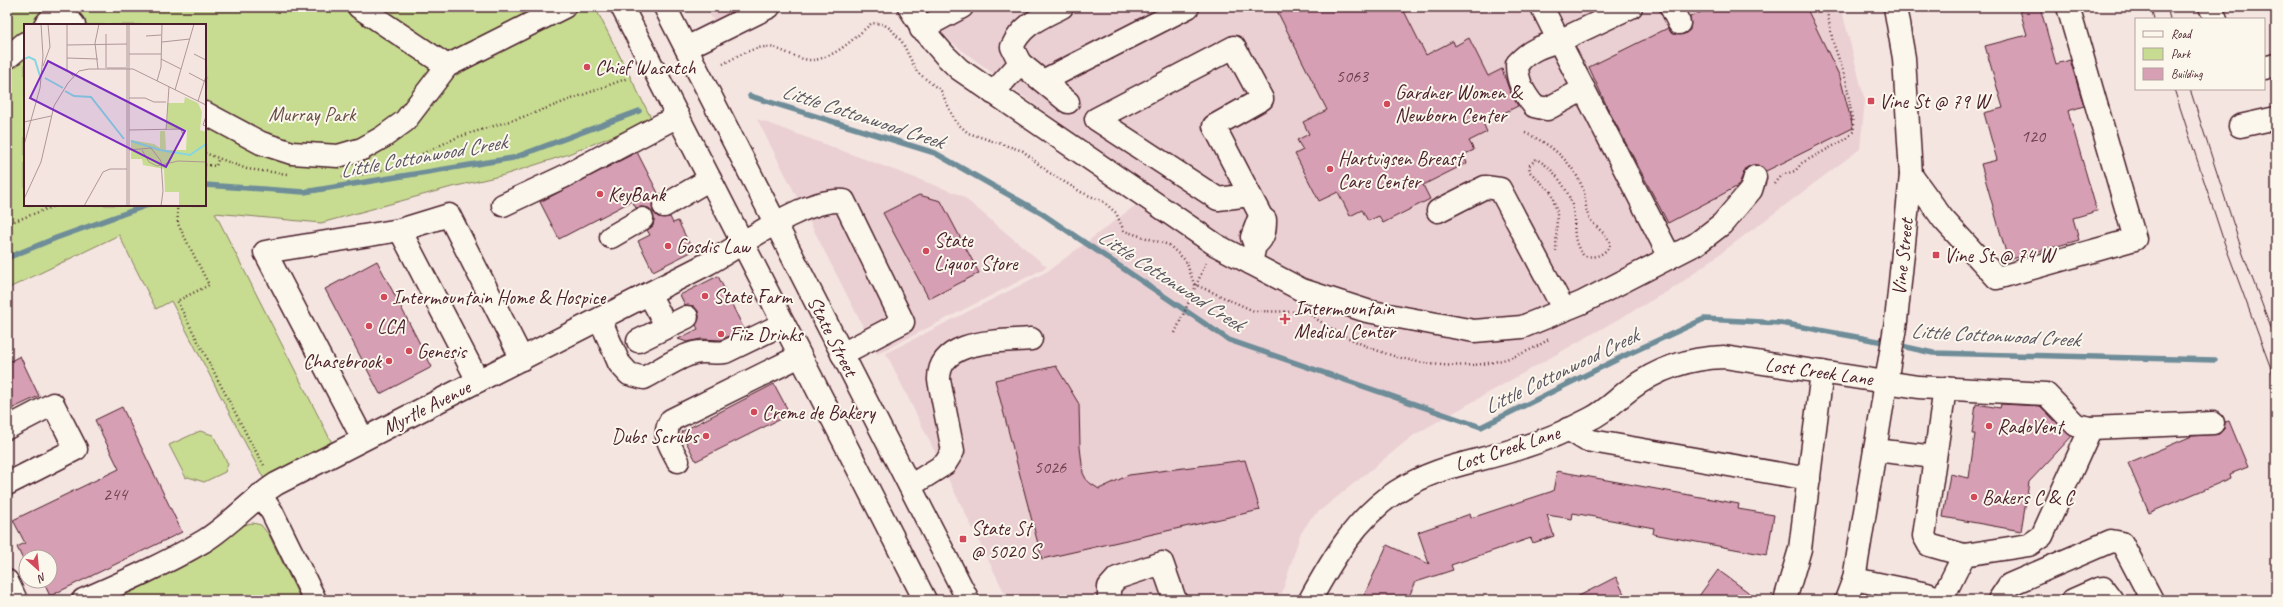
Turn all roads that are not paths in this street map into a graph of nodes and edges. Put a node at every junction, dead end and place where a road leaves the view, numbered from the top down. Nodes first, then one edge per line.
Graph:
1 (59, 7) edge
2 (359, 7) edge
3 (564, 7) edge
4 (622, 7) edge
5 (666, 7) edge
6 (769, 7) edge
7 (909, 7) edge
8 (962, 7) edge
9 (1062, 7) edge
10 (1188, 7) edge
11 (1542, 7) edge
12 (1631, 7) edge
13 (1895, 7) edge
14 (2068, 7) edge
15 (2210, 7) edge
16 (2216, 18) edge
17 (46, 24) edge
18 (73, 24) edge
19 (921, 29) junction
20 (1559, 41) junction
21 (24, 44) edge
22 (686, 48) junction
23 (7, 58) edge
24 (1020, 62) junction
25 (2276, 65) edge
26 (447, 66) junction
27 (2265, 68) edge
28 (1043, 81) junction
29 (1584, 89) junction
30 (993, 93) junction
31 (1068, 102) dead end
32 (206, 114) edge
33 (678, 116) junction
34 (2276, 118) edge
35 (2240, 126) dead end
36 (1911, 175) junction
37 (710, 179) junction
38 (1762, 182) road end
39 (1250, 195) junction
40 (503, 205) dead end
41 (664, 206) dead end
42 (1438, 210) dead end
43 (642, 219) dead end
44 (776, 224) junction
45 (400, 230) junction
46 (611, 237) dead end
47 (743, 244) junction
48 (1253, 254) junction
49 (1670, 257) junction
50 (649, 294) junction
51 (1564, 310) junction
52 (687, 317) dead end
53 (600, 319) junction
54 (783, 324) junction
55 (667, 327) junction
56 (1031, 339) dead end
57 (638, 341) dead end
58 (842, 354) junction
59 (800, 356) junction
60 (522, 359) junction
61 (1822, 372) junction
62 (1888, 373) junction
63 (478, 382) junction
64 (1945, 388) junction
65 (2213, 423) dead end
66 (7, 428) edge
67 (2091, 428) junction
68 (1568, 429) junction
69 (363, 439) junction
70 (1876, 450) junction
71 (1935, 457) junction
72 (678, 461) dead end
73 (1809, 479) junction
74 (7, 484) edge
75 (910, 486) junction
76 (268, 489) junction
77 (1964, 555) junction
78 (1854, 579) junction
79 (7, 581) edge
80 (1943, 599) edge
81 (16, 600) edge
82 (83, 600) edge
83 (315, 600) edge
84 (925, 600) edge
85 (968, 600) edge
86 (1109, 600) edge
87 (1175, 600) edge
88 (1310, 600) edge
89 (1785, 600) edge
90 (1846, 600) edge
91 (1999, 600) edge
92 (2073, 600) edge
93 (2112, 600) edge
94 (2152, 600) edge

1 - 17 street
1 - 18 street
2 - 26 street
3 - 26 street
4 - 33 street, State Street
5 - 22 street, State Street
6 - 22 street
7 - 19 street
8 - 19 street
9 - 24 street
10 - 28 street
11 - 20 street
12 - 20 street
13 - 36 street, Vine Street
14 - 36 street
15 - 16 street
19 - 30 street
20 - 29 street
20 - 29 street
21 - 23 street
22 - 44 street, State Street
24 - 28 street
24 - 30 street
25 - 27 street
26 - 32 street
28 - 31 street
29 - 49 street
30 - 48 street
33 - 37 street, State Street
33 - 40 street
34 - 35 street
36 - 62 street, Vine Street
37 - 41 street
37 - 47 street, State Street
38 - 49 street
39 - 39 street
39 - 48 street
42 - 51 street
43 - 46 street
44 - 47 street, Myrtle Avenue
44 - 58 street, State Street
44 - 58 street, Myrtle Avenue
45 - 60 street
45 - 63 street
45 - 69 street
47 - 50 street, Myrtle Avenue
47 - 54 street, State Street
48 - 51 street
49 - 51 street
50 - 53 street, Myrtle Avenue
50 - 55 street
52 - 55 street
53 - 54 street
53 - 60 street, Myrtle Avenue
54 - 59 street, State Street
55 - 57 street
56 - 75 street
58 - 75 street, State Street
59 - 72 street
59 - 84 street, State Street
60 - 63 street, Myrtle Avenue
61 - 62 street, Lost Creek Lane
61 - 68 street, Lost Creek Lane
61 - 73 street
62 - 64 street, Lost Creek Lane
62 - 70 street, Vine Street
63 - 69 street, Myrtle Avenue
64 - 67 street, Lost Creek Lane
64 - 71 street
65 - 67 street
66 - 74 street
67 - 77 street
68 - 73 street
68 - 88 street, Lost Creek Lane
69 - 76 street, Myrtle Avenue
70 - 71 street
70 - 78 street, Vine Street
71 - 77 street
73 - 89 street
75 - 85 street, State Street
76 - 82 street, Myrtle Avenue
76 - 83 street
77 - 80 street
78 - 80 street
78 - 90 street, Vine Street
79 - 81 street
86 - 87 street
91 - 94 street
92 - 93 street

